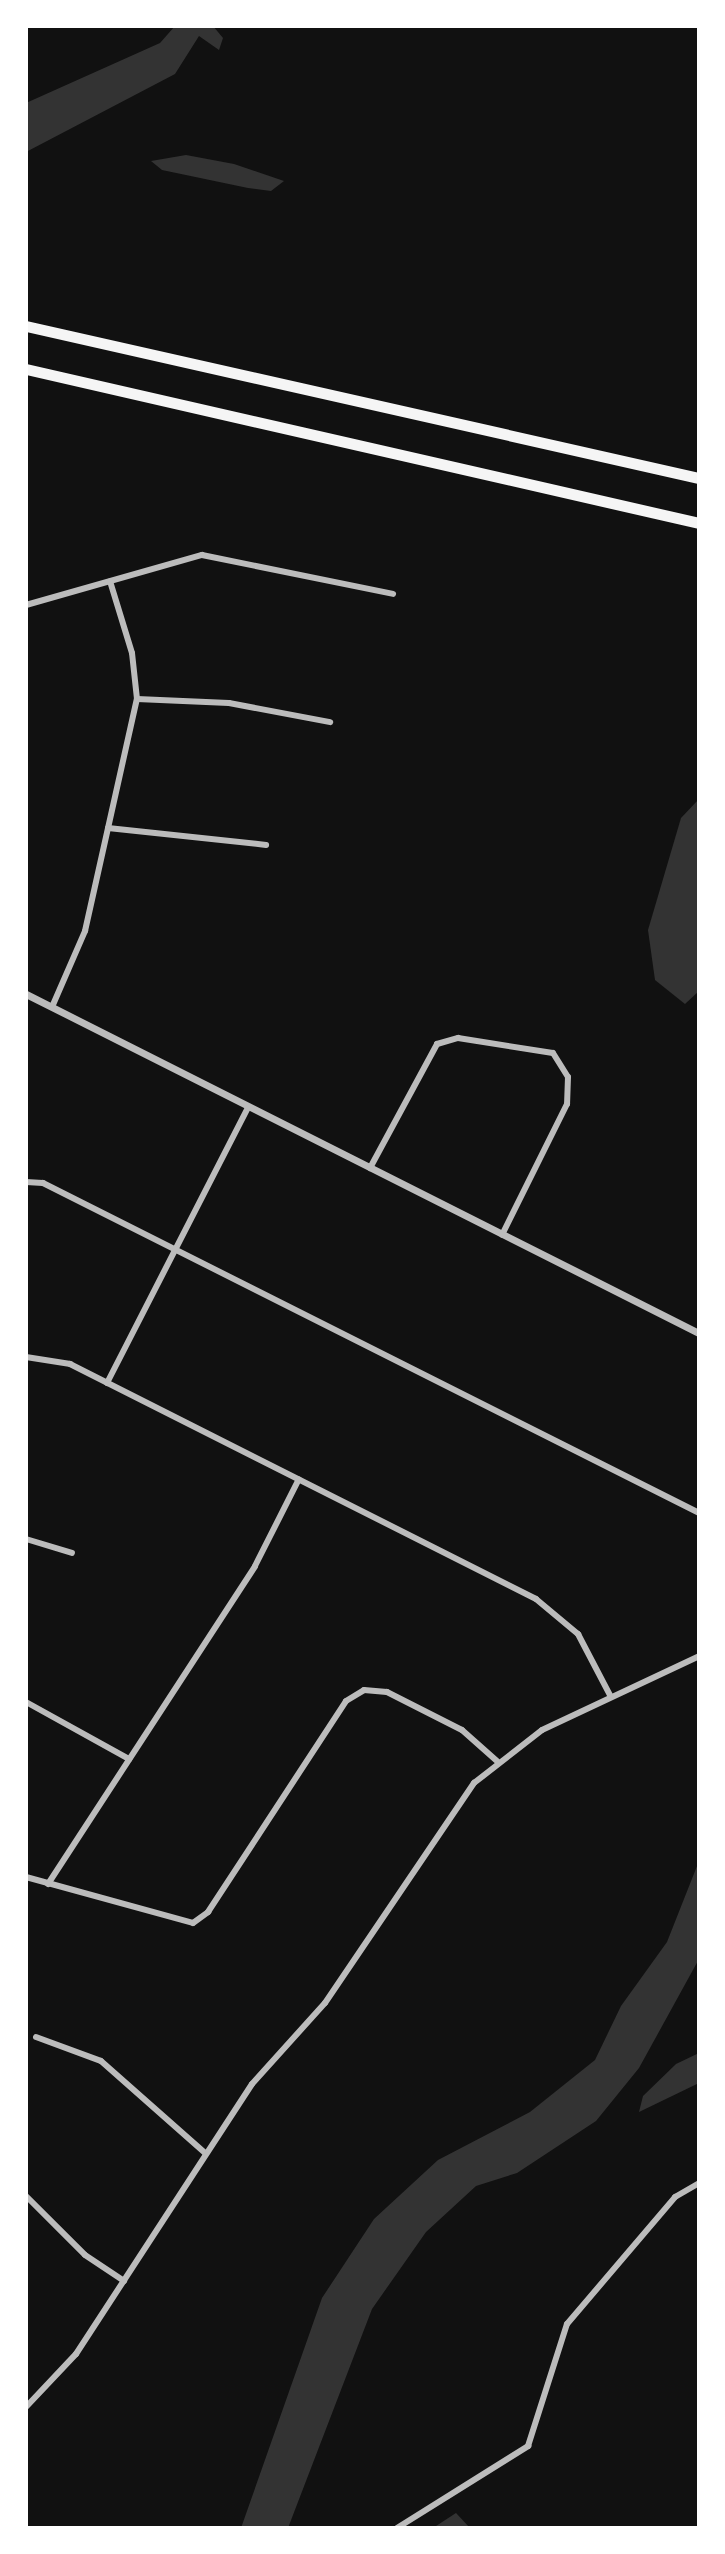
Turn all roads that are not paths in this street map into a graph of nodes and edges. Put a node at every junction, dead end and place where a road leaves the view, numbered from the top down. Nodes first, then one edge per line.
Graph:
1 (26, 326) edge
2 (26, 369) edge
3 (699, 478) edge
4 (699, 523) edge
5 (110, 581) junction
6 (393, 594) dead end
7 (26, 605) edge
8 (137, 699) junction
9 (330, 722) dead end
10 (108, 828) junction
11 (266, 845) dead end
12 (26, 994) edge
13 (52, 1007) junction
14 (248, 1107) junction
15 (370, 1168) junction
16 (26, 1182) edge
17 (502, 1235) junction
18 (176, 1249) junction
19 (699, 1333) edge
20 (26, 1357) edge
21 (107, 1383) junction
22 (299, 1479) junction
23 (699, 1513) edge
24 (26, 1539) edge
25 (72, 1553) dead end
26 (699, 1656) edge
27 (611, 1697) junction
28 (26, 1702) edge
29 (129, 1759) junction
30 (497, 1761) junction
31 (26, 1877) edge
32 (48, 1884) junction
33 (36, 2037) dead end
34 (205, 2153) junction
35 (699, 2183) edge
36 (26, 2196) edge
37 (124, 2281) junction
38 (26, 2407) edge
39 (397, 2528) edge

1 - 3 highway
2 - 4 highway
5 - 6 street
5 - 7 street
5 - 8 street
8 - 9 street
8 - 10 street
10 - 11 street
10 - 13 street
12 - 13 street
13 - 14 street
14 - 15 street
14 - 18 street
15 - 17 street
15 - 17 street
16 - 18 street
17 - 19 street
18 - 21 street
18 - 23 street
20 - 21 street
21 - 22 street
22 - 27 street
22 - 29 street
24 - 25 street
26 - 27 street
27 - 30 street
28 - 29 street
29 - 32 street
30 - 32 street
30 - 34 street
31 - 32 street
33 - 34 street
34 - 37 street
35 - 39 street
36 - 37 street
37 - 38 street

